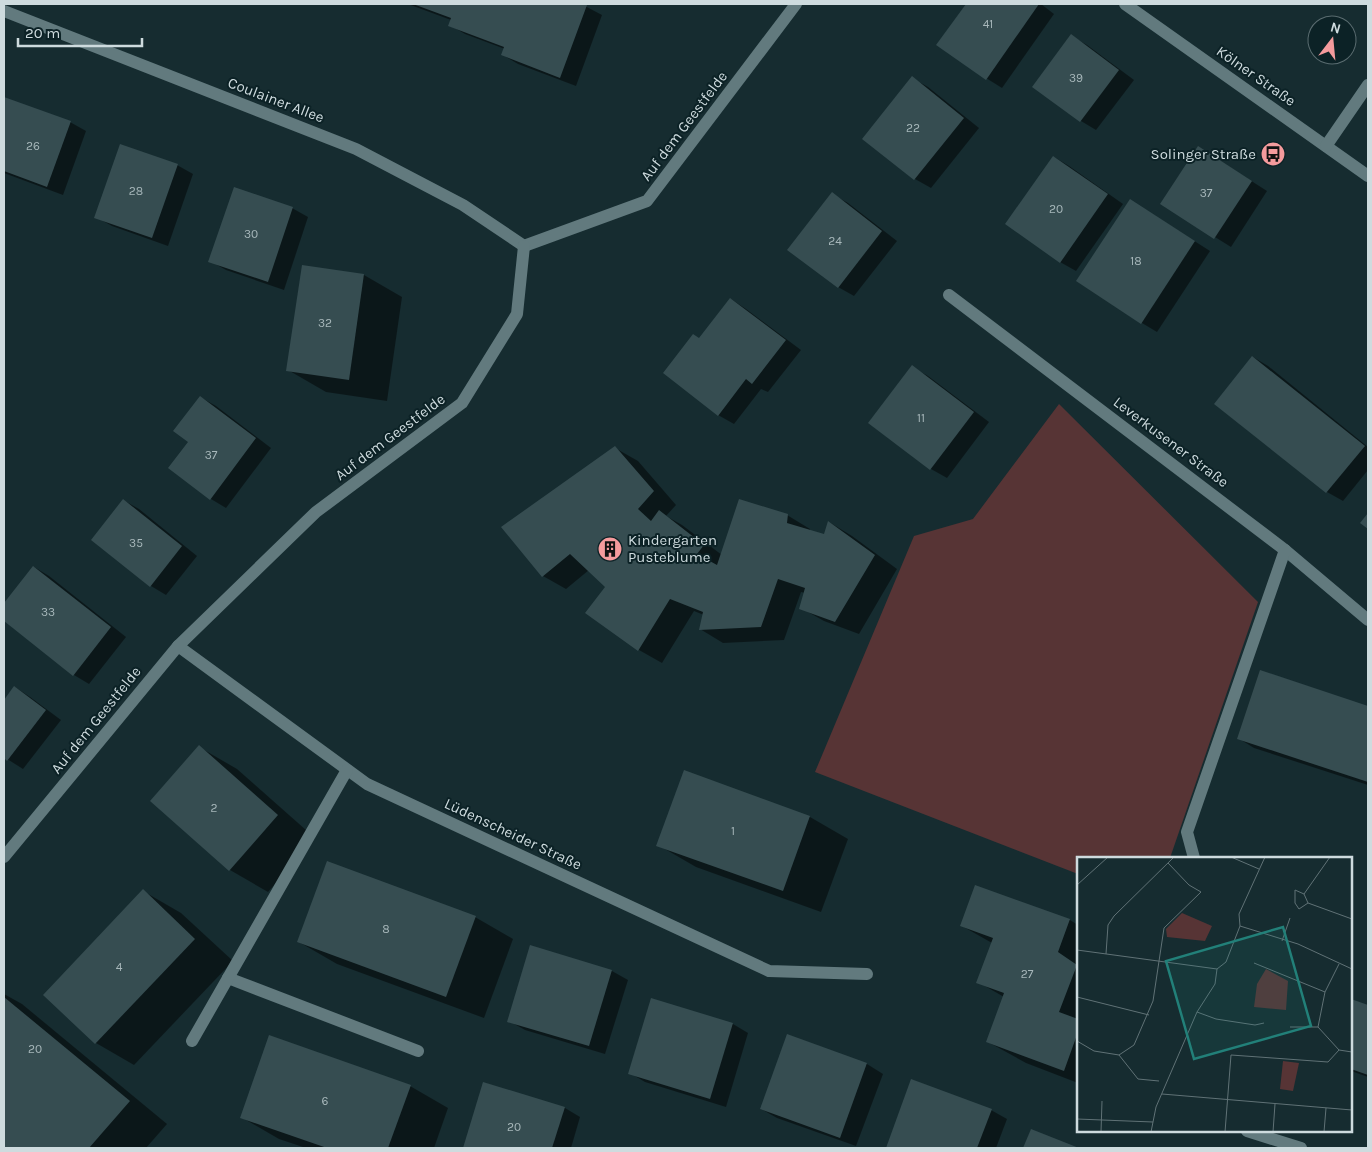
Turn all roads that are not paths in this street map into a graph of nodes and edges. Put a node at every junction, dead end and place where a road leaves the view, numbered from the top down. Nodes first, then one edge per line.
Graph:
1 (796, 4) edge
2 (1125, 4) edge
3 (4, 11) edge
4 (1368, 85) edge
5 (1326, 146) junction
6 (1368, 176) edge
7 (524, 246) junction
8 (949, 294) dead end
9 (1285, 550) junction
10 (1368, 620) edge
11 (178, 646) junction
12 (347, 770) junction
13 (4, 857) edge
14 (1194, 857) edge
15 (867, 974) dead end
16 (228, 978) junction
17 (192, 1041) dead end
18 (418, 1052) dead end
19 (1250, 1132) edge
20 (1301, 1148) edge

1 - 7 street, Auf dem Geestfelde
2 - 5 street, Kölner Straße
3 - 7 street, Coulainer Allee
4 - 5 street
5 - 6 street, Kölner Straße
7 - 11 street, Auf dem Geestfelde
8 - 9 street, Leverkusener Straße
9 - 10 street, Leverkusener Straße
9 - 14 street
11 - 12 street, Lüdenscheider Straße
11 - 13 street, Auf dem Geestfelde
12 - 15 street, Lüdenscheider Straße
12 - 16 street
16 - 17 street
16 - 18 street
19 - 20 street

